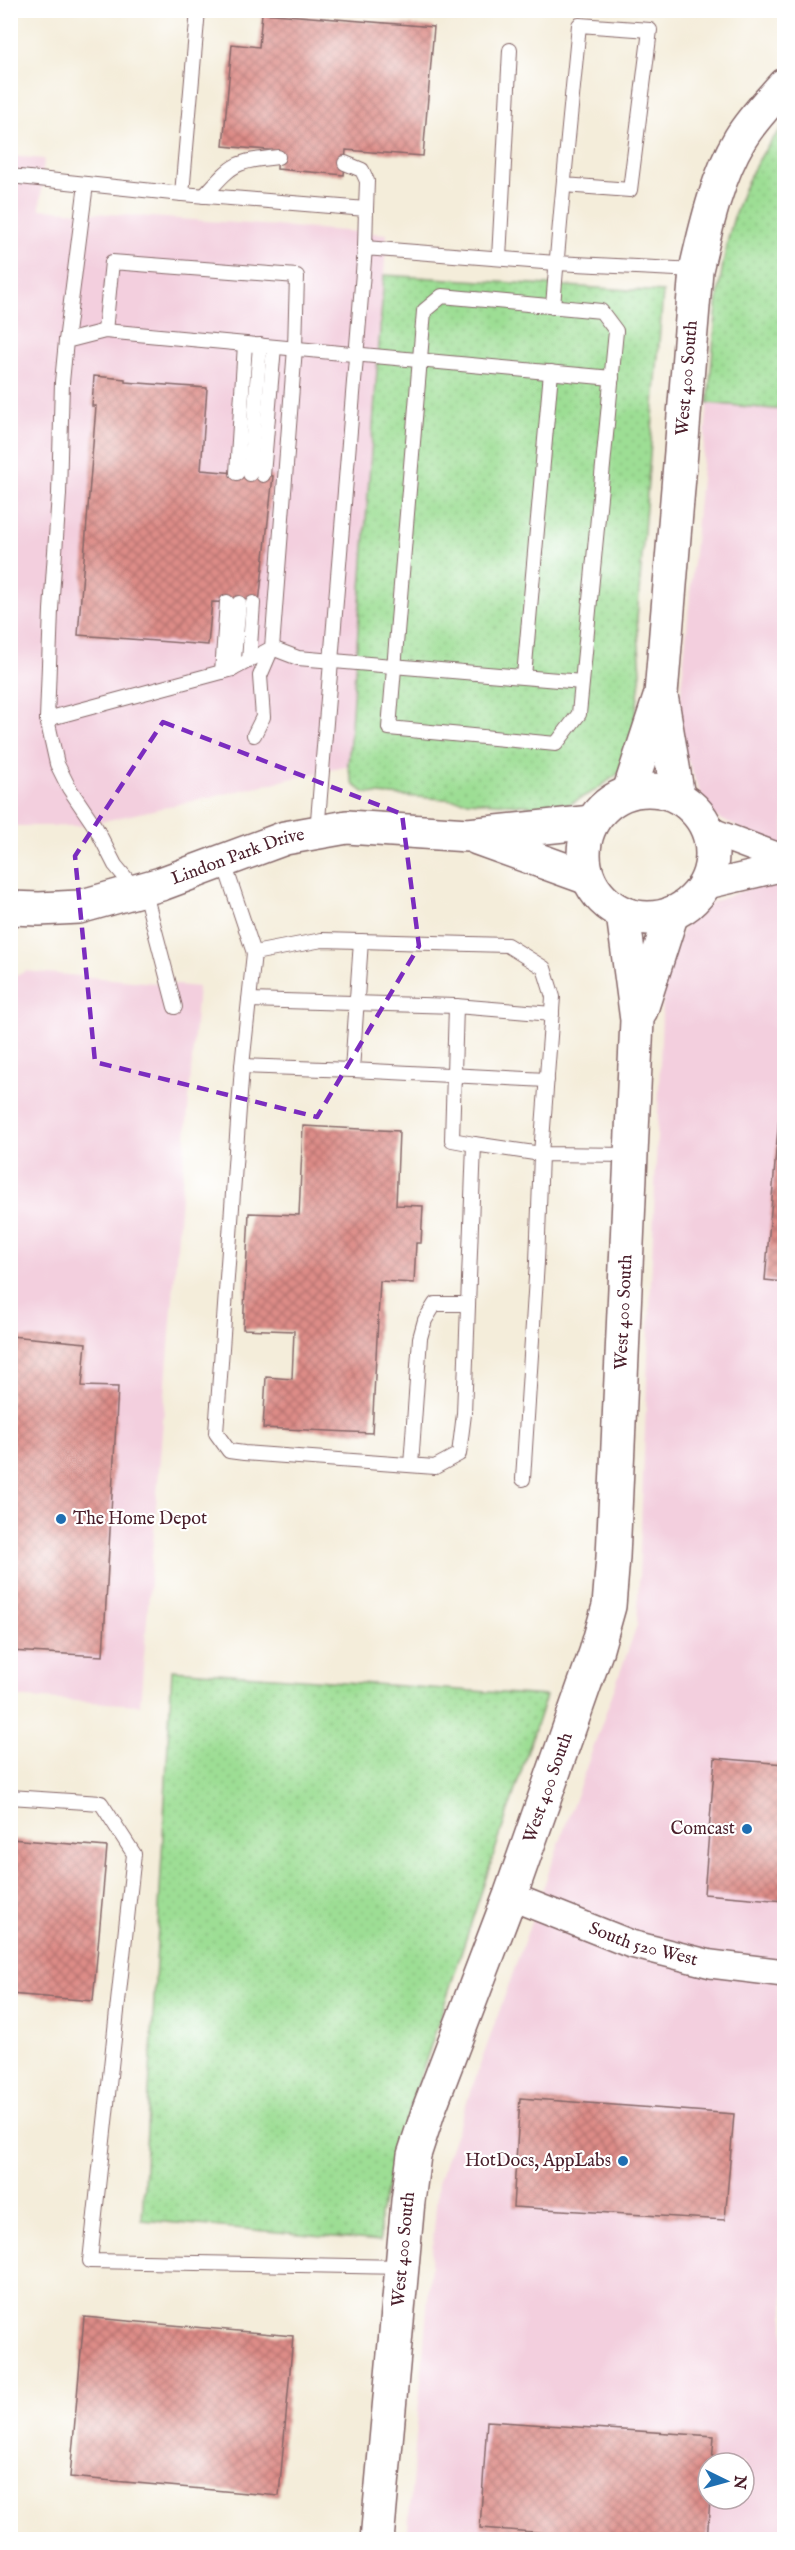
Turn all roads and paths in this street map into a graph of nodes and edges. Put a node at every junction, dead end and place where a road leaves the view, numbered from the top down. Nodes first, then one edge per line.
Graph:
1 (198, 10) edge
2 (510, 50) dead end
3 (784, 86) edge
4 (278, 157) dead end
5 (345, 163) dead end
6 (10, 176) edge
7 (86, 184) junction
8 (564, 185) junction
9 (182, 194) junction
10 (204, 196) junction
11 (366, 209) junction
12 (365, 248) junction
13 (499, 258) junction
14 (556, 263) junction
15 (696, 270) junction
16 (553, 307) junction
17 (105, 331) junction
18 (66, 341) junction
19 (252, 345) junction
20 (274, 347) junction
21 (295, 348) junction
22 (356, 354) junction
23 (420, 360) junction
24 (551, 372) junction
25 (612, 378) junction
26 (272, 648) junction
27 (331, 659) junction
28 (249, 661) junction
29 (394, 664) junction
30 (228, 671) junction
31 (524, 676) junction
32 (582, 682) junction
33 (661, 693) junction
34 (47, 719) junction
35 (254, 735) dead end
36 (629, 792) junction
37 (678, 797) junction
38 (591, 822) junction
39 (707, 830) junction
40 (316, 832) junction
41 (468, 835) junction
42 (784, 859) edge
43 (223, 861) junction
44 (784, 867) edge
45 (588, 878) junction
46 (703, 886) junction
47 (141, 890) junction
48 (10, 908) edge
49 (672, 913) junction
50 (624, 914) junction
51 (361, 941) junction
52 (254, 953) junction
53 (249, 1000) junction
54 (357, 1004) junction
55 (456, 1006) junction
56 (175, 1007) dead end
57 (552, 1014) junction
58 (637, 1020) junction
59 (242, 1066) junction
60 (352, 1070) junction
61 (454, 1076) junction
62 (547, 1080) junction
63 (474, 1144) junction
64 (541, 1154) junction
65 (632, 1155) junction
66 (468, 1304) junction
67 (411, 1465) junction
68 (523, 1479) dead end
69 (10, 1797) edge
70 (510, 1896) junction
71 (784, 1973) edge
72 (404, 2267) junction
73 (377, 2540) edge

1 - 9 lane
2 - 13 lane
3 - 15 street, West 400 South
4 - 10 lane
5 - 11 lane
6 - 7 lane
7 - 9 lane
7 - 18 lane
8 - 8 lane
8 - 14 lane
9 - 10 lane
10 - 11 lane
11 - 12 lane
12 - 13 lane
12 - 22 lane
13 - 14 lane
14 - 15 lane
14 - 16 lane
15 - 33 street, West 400 South
16 - 23 lane
16 - 25 lane
17 - 18 lane
17 - 19 lane
17 - 21 lane
18 - 34 lane
19 - 20 lane
19 - 20 lane
20 - 21 lane
21 - 22 lane
21 - 26 lane
22 - 23 lane
22 - 27 lane
23 - 24 lane
23 - 29 lane
24 - 25 lane
24 - 31 lane
25 - 32 lane
26 - 27 lane
26 - 28 lane
26 - 35 lane
27 - 29 lane
27 - 40 lane
28 - 30 lane
28 - 30 lane
29 - 31 lane
29 - 32 lane
30 - 34 lane
31 - 32 lane
33 - 36 street, West 400 South
33 - 37 street, West 400 South
34 - 47 lane
36 - 37 street
36 - 38 street
37 - 39 street
38 - 41 street, Lindon Park Drive
38 - 45 street
39 - 42 street
39 - 46 street
40 - 41 street, Lindon Park Drive
40 - 43 street, Lindon Park Drive
41 - 45 street, Lindon Park Drive
43 - 47 street, Lindon Park Drive
43 - 52 lane
44 - 46 street
45 - 50 street
46 - 49 street
47 - 48 street, Lindon Park Drive
47 - 56 lane
49 - 50 street
49 - 58 street, West 400 South
50 - 58 street, West 400 South
51 - 52 lane
51 - 54 lane
51 - 57 lane
52 - 53 lane
53 - 54 lane
53 - 59 lane
54 - 55 lane
54 - 60 lane
55 - 57 lane
55 - 61 lane
57 - 62 lane
58 - 65 street, West 400 South
59 - 60 lane
59 - 67 lane
60 - 61 lane
61 - 62 lane
61 - 63 lane
62 - 64 lane
63 - 64 lane
63 - 66 lane
64 - 65 lane
64 - 68 lane
65 - 70 street, West 400 South
66 - 67 lane
66 - 67 lane
69 - 72 lane
70 - 71 street, South 520 West
70 - 72 street, West 400 South
72 - 73 street, West 400 South

